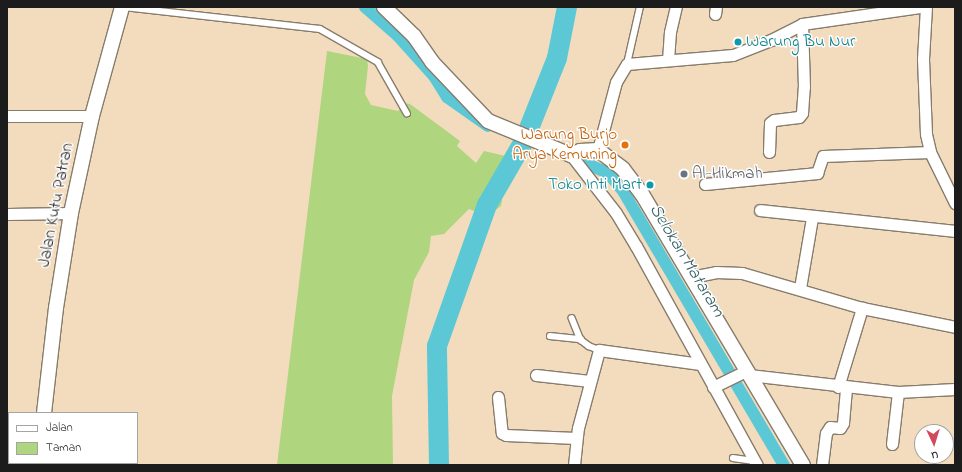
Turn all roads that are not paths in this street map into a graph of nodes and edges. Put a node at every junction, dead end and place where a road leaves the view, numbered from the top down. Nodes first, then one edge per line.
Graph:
1 (123, 7) edge
2 (384, 7) edge
3 (640, 7) edge
4 (676, 7) edge
5 (920, 7) edge
6 (926, 7) edge
7 (802, 24) junction
8 (668, 60) junction
9 (627, 64) junction
10 (407, 113) dead end
11 (7, 116) edge
12 (92, 116) junction
13 (598, 150) junction
14 (571, 152) junction
15 (769, 152) dead end
16 (930, 152) junction
17 (704, 184) dead end
18 (955, 203) edge
19 (760, 210) dead end
20 (71, 213) junction
21 (7, 214) edge
22 (812, 218) junction
23 (955, 232) edge
24 (691, 276) junction
25 (800, 288) junction
26 (862, 308) junction
27 (572, 318) dead end
28 (955, 327) edge
29 (550, 336) dead end
30 (580, 339) junction
31 (599, 350) junction
32 (700, 364) junction
33 (744, 373) junction
34 (536, 375) dead end
35 (590, 381) junction
36 (716, 386) junction
37 (842, 387) junction
38 (955, 389) edge
39 (898, 392) junction
40 (498, 397) dead end
41 (44, 412) edge
42 (576, 438) junction
43 (892, 444) dead end
44 (733, 458) dead end
45 (756, 463) edge
46 (574, 465) edge
47 (803, 465) edge
48 (822, 465) edge

1 - 10 lane
1 - 12 street, Jalan Kutu Patran
2 - 14 street
3 - 9 lane
4 - 8 street
5 - 7 street
6 - 16 street
7 - 8 street
7 - 15 street
8 - 9 street
9 - 13 street
11 - 12 street
12 - 20 street, Jalan Kutu Patran
13 - 14 street
13 - 24 street
14 - 32 street
16 - 17 street
16 - 18 street
19 - 22 street
20 - 21 street
20 - 41 street, Jalan Kutu Patran
22 - 23 street
22 - 25 street
24 - 25 street
24 - 33 street
25 - 26 street
26 - 28 street
26 - 37 street
27 - 30 lane
29 - 30 lane
30 - 31 lane
31 - 32 street
31 - 35 street
32 - 36 street
33 - 36 street
33 - 37 street
33 - 47 street
34 - 35 street
35 - 42 street
36 - 45 street
37 - 39 street
37 - 48 street
38 - 39 street
39 - 43 street
40 - 42 street
42 - 46 street
44 - 45 lane

